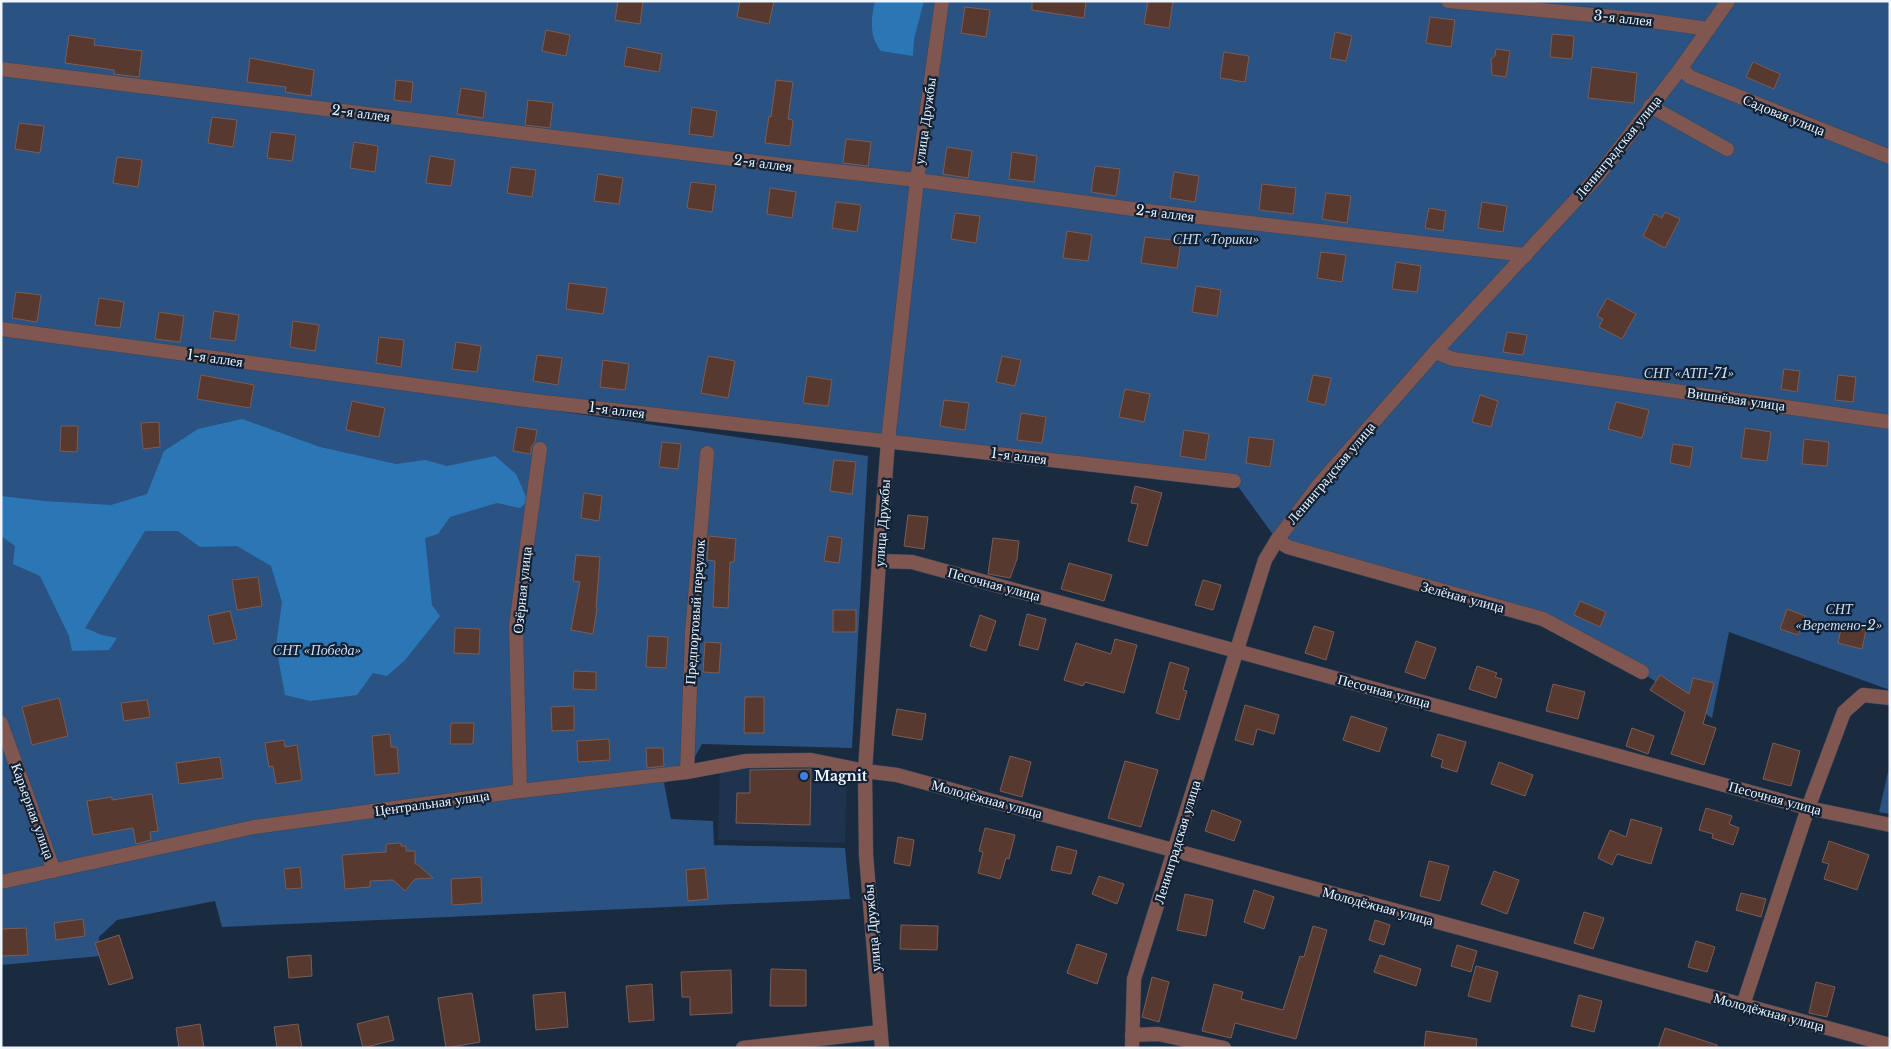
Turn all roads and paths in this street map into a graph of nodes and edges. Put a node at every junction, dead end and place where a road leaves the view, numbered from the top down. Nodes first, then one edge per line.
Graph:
1 (942, 1) edge
2 (1448, 1) edge
3 (1728, 1) edge
4 (1709, 29) junction
5 (1681, 68) junction
6 (1, 69) edge
7 (1650, 106) junction
8 (1728, 149) dead end
9 (1890, 158) edge
10 (917, 180) junction
11 (1526, 254) junction
12 (1, 329) edge
13 (1435, 352) junction
14 (1890, 422) edge
15 (888, 441) junction
16 (540, 449) dead end
17 (708, 452) dead end
18 (1234, 481) dead end
19 (1277, 540) junction
20 (879, 561) junction
21 (1236, 651) junction
22 (1642, 672) dead end
23 (1890, 698) edge
24 (1, 723) edge
25 (865, 771) junction
26 (687, 772) junction
27 (520, 791) junction
28 (1808, 808) junction
29 (1890, 825) edge
30 (1174, 850) junction
31 (54, 871) junction
32 (1, 882) edge
33 (1743, 1005) junction
34 (880, 1032) junction
35 (1132, 1041) edge
36 (1890, 1045) edge
37 (743, 1048) edge
38 (882, 1048) edge
39 (1224, 1048) edge

1 - 10 street, улица Дружбы
2 - 4 street, 3-я аллея
3 - 4 street, Ленинградская улица
4 - 5 street, Ленинградская улица
5 - 7 street, Ленинградская улица
5 - 9 street, Садовая улица
6 - 10 street, 2-я аллея
7 - 8 street
7 - 11 street, Ленинградская улица
10 - 11 street, 2-я аллея
10 - 15 street, улица Дружбы
11 - 13 street, Ленинградская улица
12 - 15 street, 1-я аллея
13 - 14 street, Вишнёвая улица
13 - 19 street, Ленинградская улица
15 - 18 street, 1-я аллея
15 - 20 street, улица Дружбы
16 - 27 street, Озёрная улица
17 - 26 street, Предпортовый переулок
19 - 21 street, Ленинградская улица
19 - 22 street, Зелёная улица
20 - 21 street, Песочная улица
20 - 25 street, улица Дружбы
21 - 28 street, Песочная улица
21 - 30 street, Ленинградская улица
23 - 28 street
24 - 31 street, Карьерная улица
25 - 26 street, Центральная улица
25 - 30 street, Молодёжная улица
25 - 34 street, улица Дружбы
26 - 27 street, Центральная улица
27 - 31 street, Центральная улица
28 - 29 street, Песочная улица
28 - 33 street
30 - 33 street, Молодёжная улица
30 - 35 street, Ленинградская улица
31 - 32 street, Центральная улица
33 - 36 street, Молодёжная улица
34 - 37 street
34 - 38 street, улица Дружбы
35 - 39 street

